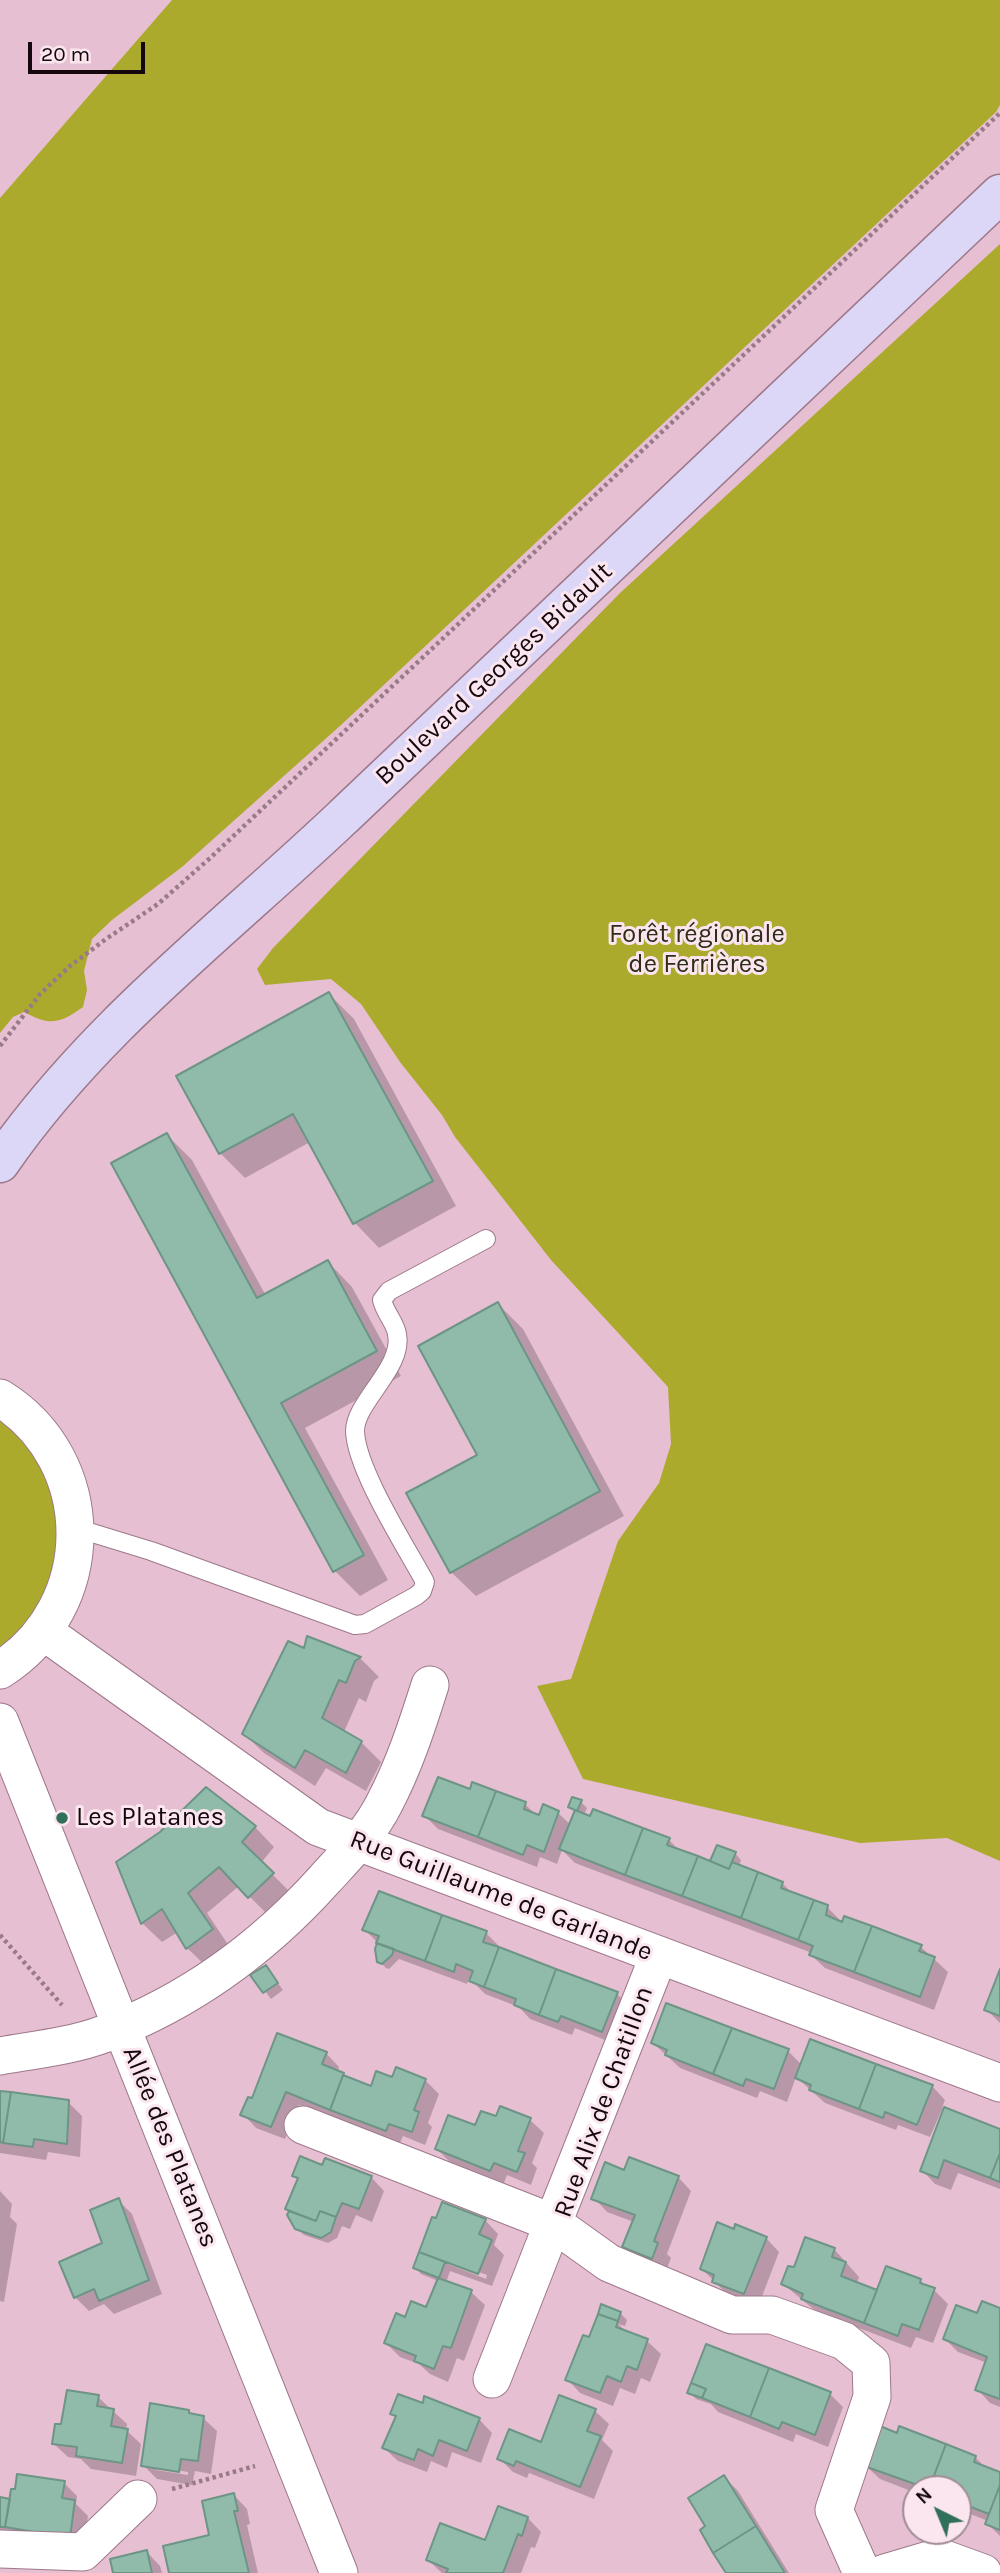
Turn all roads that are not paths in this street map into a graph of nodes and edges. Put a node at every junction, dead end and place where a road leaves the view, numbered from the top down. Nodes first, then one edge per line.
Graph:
1 (1000, 194) edge
2 (0, 1163) edge
3 (486, 1239) dead end
4 (0, 1398) edge
5 (76, 1528) junction
6 (43, 1631) junction
7 (0, 1670) edge
8 (430, 1685) dead end
9 (0, 1722) edge
10 (358, 1843) junction
11 (659, 1955) junction
12 (121, 2026) junction
13 (0, 2056) edge
14 (1000, 2083) edge
15 (303, 2125) dead end
16 (553, 2223) junction
17 (492, 2379) dead end
18 (138, 2499) road end
19 (0, 2549) edge
20 (339, 2573) edge
21 (862, 2573) edge
22 (885, 2573) edge
23 (983, 2573) edge

1 - 2 street, Boulevard Georges Bidault
3 - 5 lane
4 - 5 street
5 - 6 street
6 - 7 street
6 - 10 street, Rue Guillaume de Garlande
8 - 10 street
9 - 12 street, Allée des Platanes
10 - 11 street, Rue Guillaume de Garlande
10 - 12 street
11 - 14 street, Rue Guillaume de Garlande
11 - 16 street, Rue Alix de Chatillon
12 - 13 street
12 - 20 street, Allée des Platanes
15 - 16 street
16 - 17 street
16 - 21 street, Rue Alix de Chatillon
18 - 19 street
22 - 23 street

